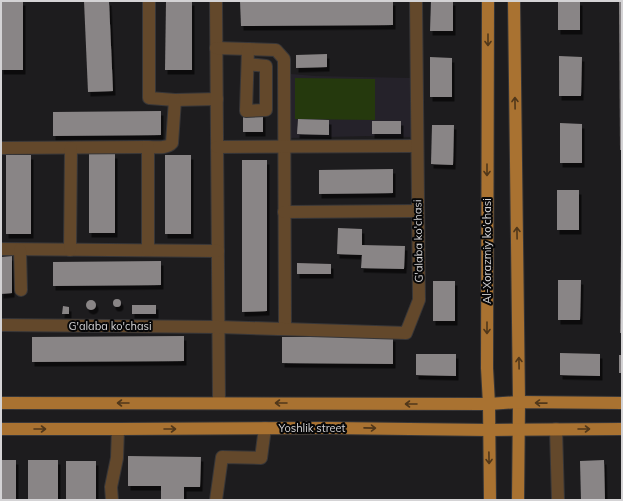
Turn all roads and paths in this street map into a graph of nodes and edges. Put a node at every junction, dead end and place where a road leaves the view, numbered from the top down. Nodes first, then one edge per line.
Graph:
1 (149, 1) edge
2 (216, 1) edge
3 (416, 1) edge
4 (488, 1) edge
5 (514, 1) edge
6 (216, 48) junction
7 (248, 49) junction
8 (248, 64) dead end
9 (216, 99) junction
10 (175, 100) junction
11 (417, 146) junction
12 (148, 147) junction
13 (217, 147) junction
14 (284, 147) junction
15 (1, 148) edge
16 (71, 148) junction
17 (418, 211) junction
18 (284, 212) junction
19 (1, 249) edge
20 (20, 250) junction
21 (70, 250) junction
22 (148, 250) junction
23 (218, 251) junction
24 (21, 290) dead end
25 (1, 325) edge
26 (219, 327) junction
27 (285, 329) junction
28 (519, 402) junction
29 (1, 403) edge
30 (219, 403) junction
31 (489, 404) junction
32 (622, 404) edge
33 (265, 428) junction
34 (1, 429) edge
35 (118, 429) junction
36 (518, 429) junction
37 (556, 429) junction
38 (622, 429) edge
39 (489, 430) junction
40 (112, 500) edge
41 (216, 500) edge
42 (490, 500) edge
43 (518, 500) edge
44 (558, 500) edge

1 - 10 street
2 - 6 street
3 - 11 street, G'alaba ko'chasi
4 -> 31 main road, Al-Xorazmiy ko’chasi
28 -> 5 main road
6 - 7 street
6 - 9 street
7 - 8 street
7 - 14 street
9 - 10 street
9 - 13 street
10 - 12 street
11 - 14 street
11 - 17 street, G'alaba ko'chasi
12 - 16 street
12 - 22 street
13 - 14 street
13 - 23 street
14 - 18 street
15 - 16 street
16 - 21 street
17 - 18 street
17 - 27 street, G'alaba ko'chasi
18 - 27 street
19 - 20 street
20 - 21 street
20 - 24 street
21 - 22 street
22 - 23 street
23 - 26 street
25 - 26 street, G'alaba ko'chasi
26 - 27 street, G'alaba ko'chasi
26 - 30 street
28 - 31 main road
32 -> 28 main road
28 - 36 main road
30 -> 29 main road
31 -> 30 main road
31 - 39 main road, Al-Xorazmiy ko’chasi
35 -> 33 main road, Yoshlik street
33 -> 39 main road, Yoshlik street
33 - 41 street
34 -> 35 main road, Yoshlik street
35 - 40 street
36 - 37 main road, Yoshlik street
36 - 39 main road, Yoshlik street
36 - 43 main road
37 -> 38 main road, Yoshlik street
37 - 44 street
39 -> 42 main road, Al-Xorazmiy ko’chasi

